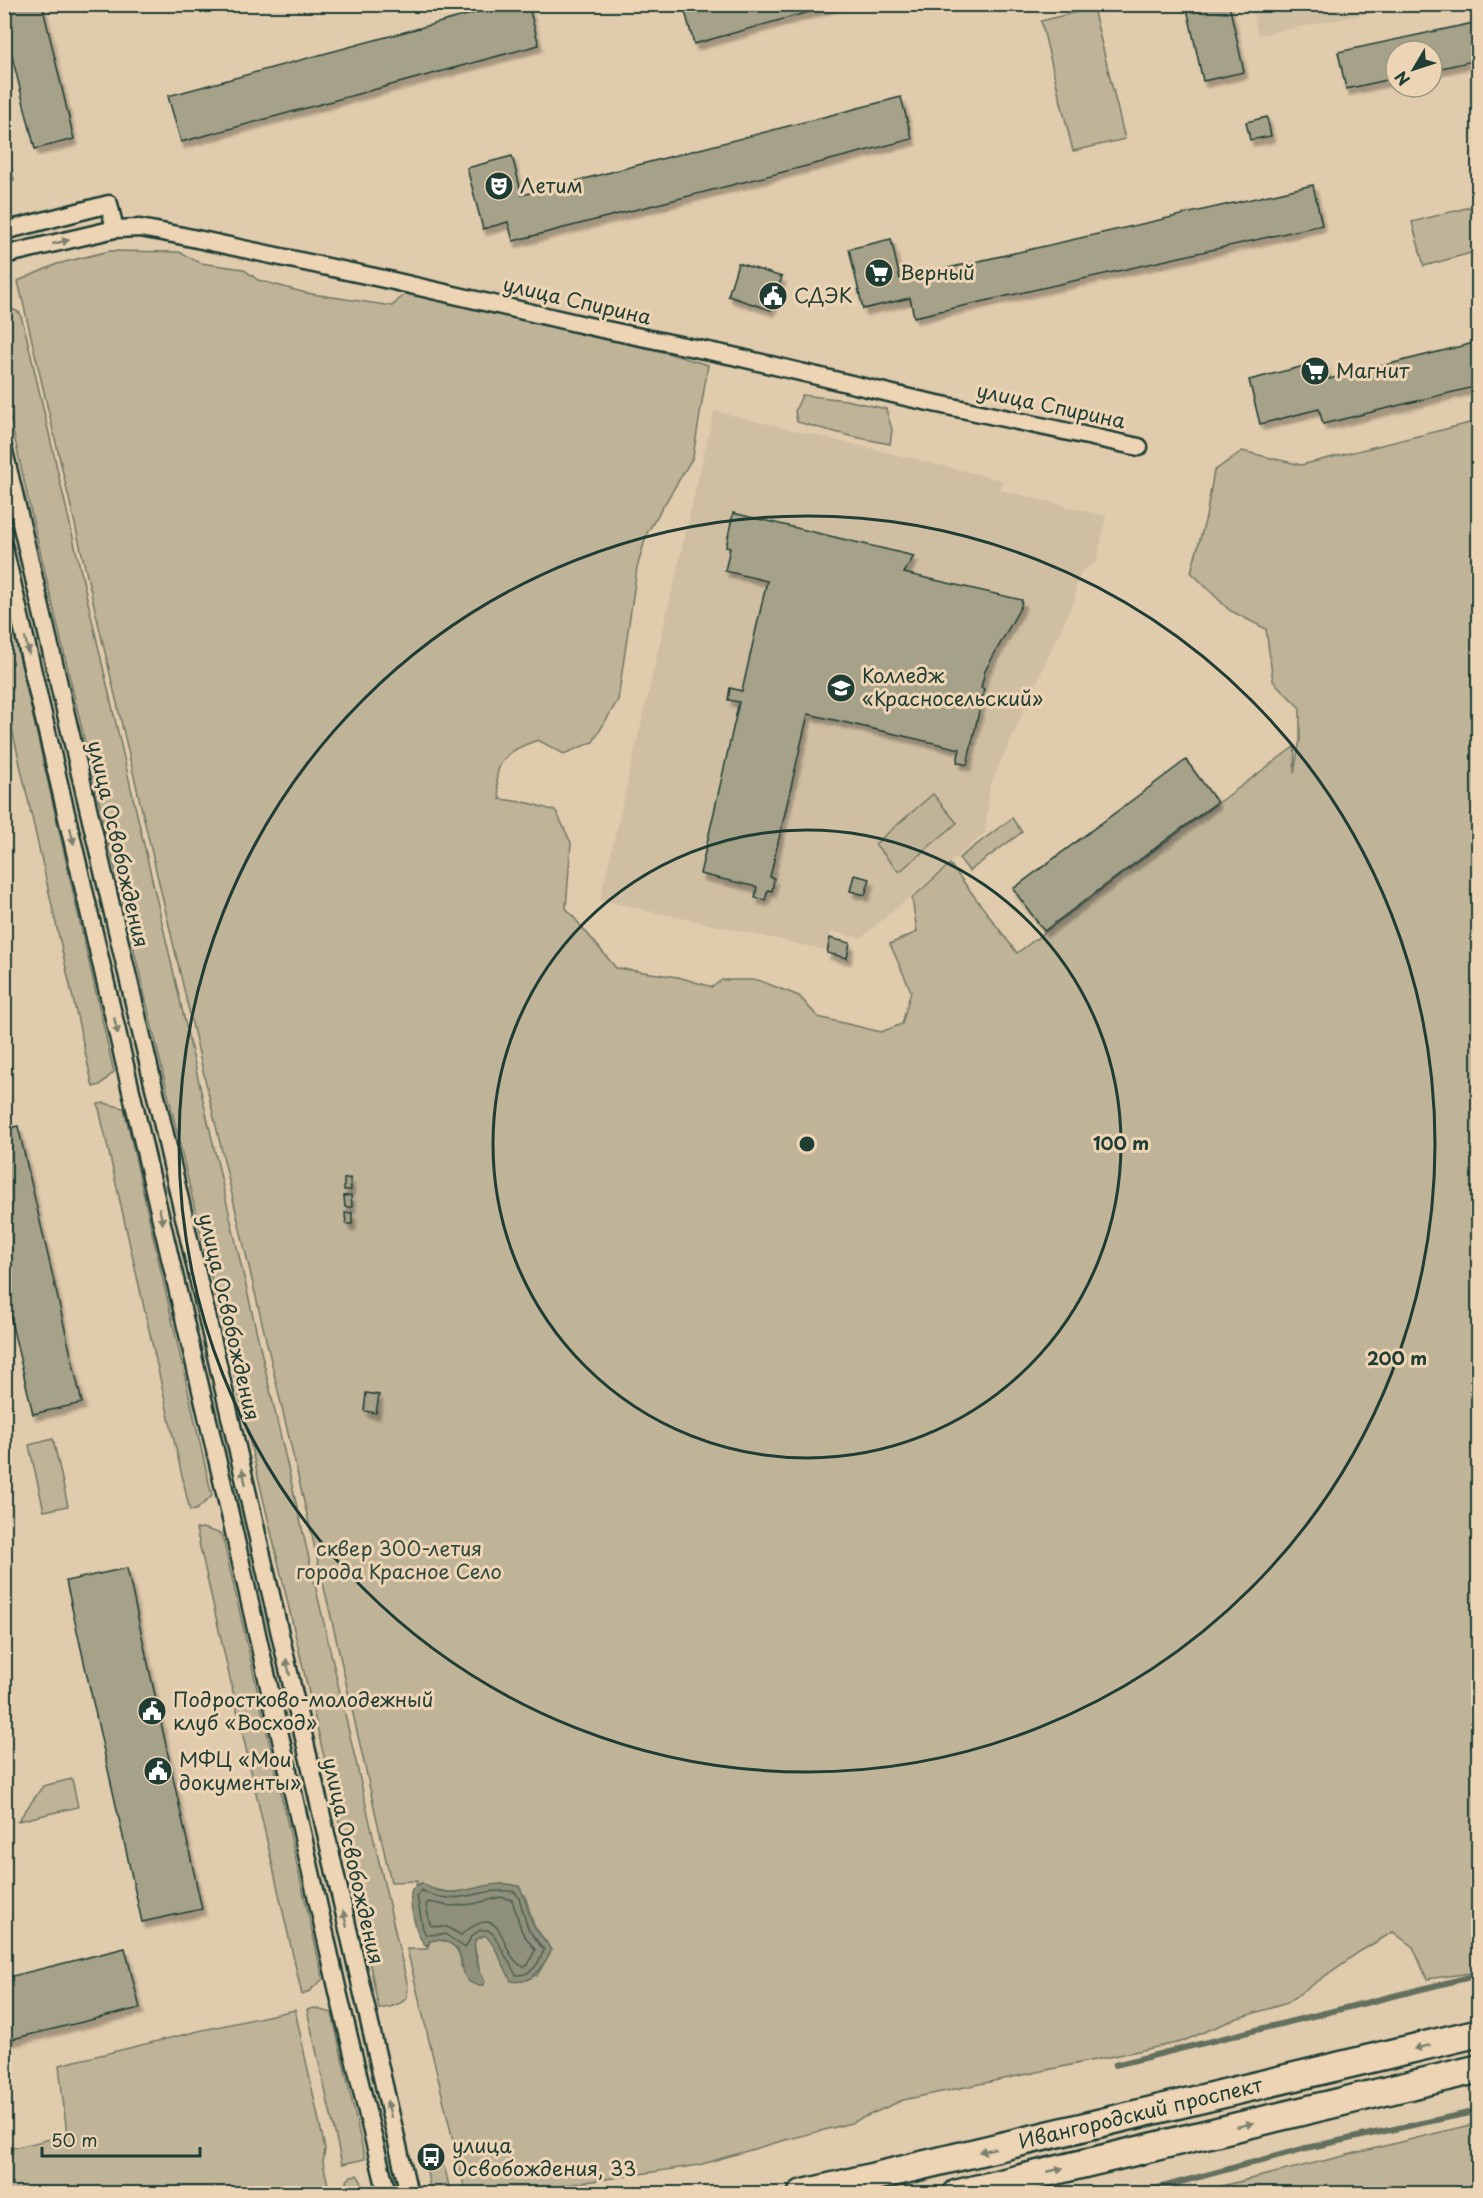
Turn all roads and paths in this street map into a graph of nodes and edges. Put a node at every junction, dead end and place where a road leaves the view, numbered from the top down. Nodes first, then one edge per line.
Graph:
1 (115, 229) junction
2 (4, 231) edge
3 (4, 255) edge
4 (1139, 447) dead end
5 (4, 451) edge
6 (4, 548) edge
7 (1479, 2033) edge
8 (1479, 2069) edge
9 (387, 2193) edge
10 (409, 2193) edge
11 (802, 2193) edge
12 (957, 2193) edge

1 - 2 street
3 -> 1 street, улица Спирина
1 - 4 street, улица Спирина
10 -> 5 street, улица Освобождения
6 -> 9 street
7 -> 11 highway, Ивангородский проспект
12 -> 8 highway, Ивангородский проспект

